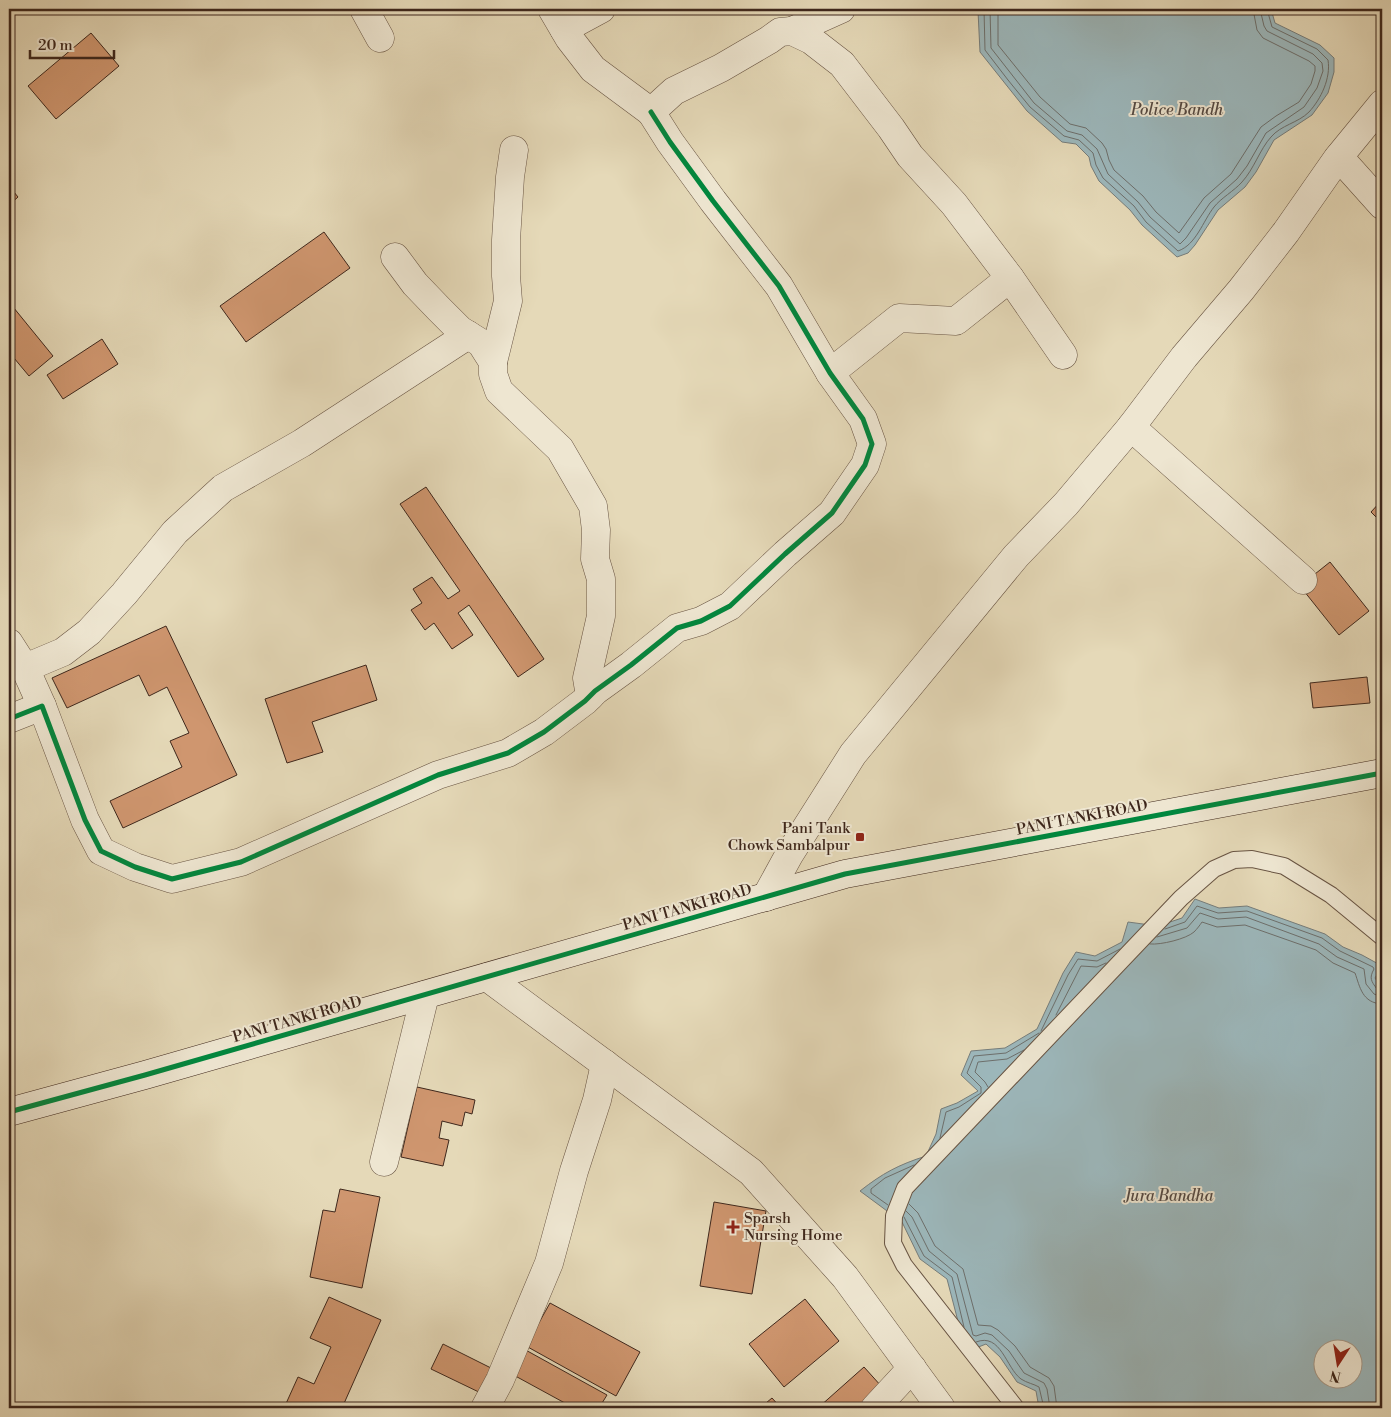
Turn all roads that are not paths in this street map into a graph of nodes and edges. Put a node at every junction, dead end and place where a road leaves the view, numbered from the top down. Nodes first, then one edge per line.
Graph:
1 (364, 9) edge
2 (601, 9) edge
3 (842, 9) edge
4 (558, 19) edge
5 (792, 31) junction
6 (380, 38) dead end
7 (1382, 104) edge
8 (651, 112) junction
9 (514, 150) dead end
10 (1339, 157) junction
11 (1382, 205) edge
12 (394, 257) dead end
13 (1010, 278) junction
14 (468, 335) junction
15 (1063, 355) dead end
16 (493, 362) junction
17 (830, 374) junction
18 (1131, 427) junction
19 (1303, 580) dead end
20 (9, 643) edge
21 (25, 668) junction
22 (590, 696) junction
23 (42, 706) junction
24 (9, 719) edge
25 (1380, 778) edge
26 (766, 897) junction
27 (1382, 938) edge
28 (487, 977) junction
29 (425, 995) junction
30 (605, 1064) junction
31 (9, 1112) edge
32 (384, 1162) dead end
33 (912, 1368) junction
34 (484, 1408) edge
35 (875, 1408) edge
36 (941, 1408) edge
37 (1016, 1408) edge

1 - 6 street
2 - 4 street
3 - 5 street
4 - 8 street
5 - 8 street
5 - 13 street
7 - 10 street
8 - 17 street
9 - 16 street
10 - 11 street
10 - 18 street
12 - 14 street
13 - 15 street
13 - 17 street
14 - 16 street
14 - 21 street
16 - 22 street
17 - 22 street
18 - 19 street
18 - 26 street
20 - 21 street
21 - 23 street
22 - 23 street
23 - 24 street
25 - 26 street, PANI TANKI ROAD
26 - 28 street, PANI TANKI ROAD
27 - 37 lane
28 - 29 street, PANI TANKI ROAD
28 - 30 street
29 - 31 street, PANI TANKI ROAD
29 - 32 street
30 - 33 street
30 - 34 street
33 - 35 street
33 - 36 street

